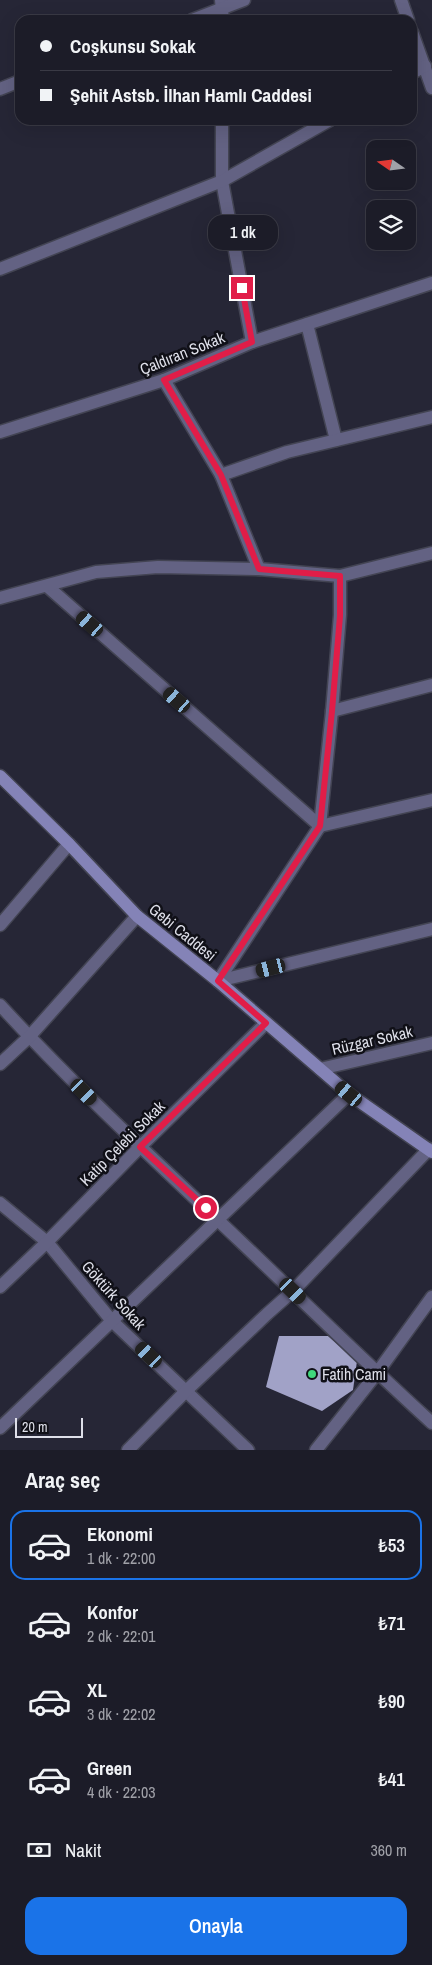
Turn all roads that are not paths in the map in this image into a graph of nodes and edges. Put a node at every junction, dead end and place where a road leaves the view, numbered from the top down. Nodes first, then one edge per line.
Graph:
1 (244, 0) edge
2 (401, 0) edge
3 (222, 10) edge
4 (207, 15) edge
5 (406, 15) edge
6 (417, 44) edge
7 (426, 66) junction
8 (417, 70) edge
9 (15, 84) edge
10 (432, 88) edge
11 (0, 89) edge
12 (222, 125) edge
13 (321, 125) edge
14 (222, 181) junction
15 (0, 269) edge
16 (432, 282) edge
17 (307, 324) junction
18 (252, 342) junction
19 (164, 380) junction
20 (432, 417) edge
21 (0, 432) edge
22 (336, 440) junction
23 (221, 475) junction
24 (432, 553) edge
25 (259, 569) junction
26 (340, 576) junction
27 (47, 586) junction
28 (0, 598) edge
29 (432, 685) edge
30 (332, 711) junction
31 (0, 776) edge
32 (432, 800) edge
33 (320, 826) junction
34 (69, 844) junction
35 (136, 916) junction
36 (0, 926) edge
37 (432, 929) edge
38 (218, 981) junction
39 (0, 1005) edge
40 (266, 1023) junction
41 (29, 1037) junction
42 (432, 1043) edge
43 (0, 1064) edge
44 (320, 1069) junction
45 (349, 1094) junction
46 (140, 1147) junction
47 (430, 1151) edge
48 (0, 1202) edge
49 (218, 1221) junction
50 (47, 1242) junction
51 (0, 1287) edge
52 (293, 1291) junction
53 (432, 1297) edge
54 (112, 1320) junction
55 (377, 1373) junction
56 (187, 1390) junction
57 (432, 1423) edge
58 (0, 1428) edge
59 (128, 1450) edge
60 (248, 1450) edge
61 (316, 1450) edge

1 - 3 street
2 - 5 street
3 - 4 street
6 - 7 street
7 - 8 street
7 - 10 street
9 - 11 street
12 - 14 street
13 - 14 street
14 - 15 street
14 - 18 street
16 - 17 street, Çaldıran Sokak
17 - 18 street, Çaldıran Sokak
17 - 22 street
18 - 19 street, Çaldıran Sokak
19 - 21 street, Çaldıran Sokak
19 - 23 street
20 - 22 street
22 - 23 street
23 - 25 street
24 - 26 street
25 - 26 street
25 - 27 street
26 - 30 street
27 - 28 street
27 - 33 street
29 - 30 street
30 - 33 street
31 - 34 main road, Gebi Caddesi
32 - 33 street
33 - 38 street
34 - 35 main road, Gebi Caddesi
34 - 36 street
35 - 38 main road, Gebi Caddesi
35 - 41 street
37 - 38 street
38 - 40 main road, Gebi Caddesi
39 - 41 street
40 - 44 main road, Gebi Caddesi
40 - 46 street, Katip Çelebi Sokak
41 - 43 street
41 - 46 street
42 - 44 street, Rüzgar Sokak
44 - 45 main road, Gebi Caddesi
45 - 47 main road, Gebi Caddesi
45 - 49 street
46 - 49 street
46 - 50 street, Katip Çelebi Sokak
47 - 52 street
48 - 50 street, Göktürk Sokak
49 - 52 street
49 - 54 street
50 - 51 street, Katip Çelebi Sokak
50 - 54 street, Göktürk Sokak
52 - 55 street
52 - 56 street
53 - 55 street
54 - 56 street, Göktürk Sokak
54 - 58 street
55 - 57 street
55 - 61 street
56 - 59 street
56 - 60 street, Göktürk Sokak

